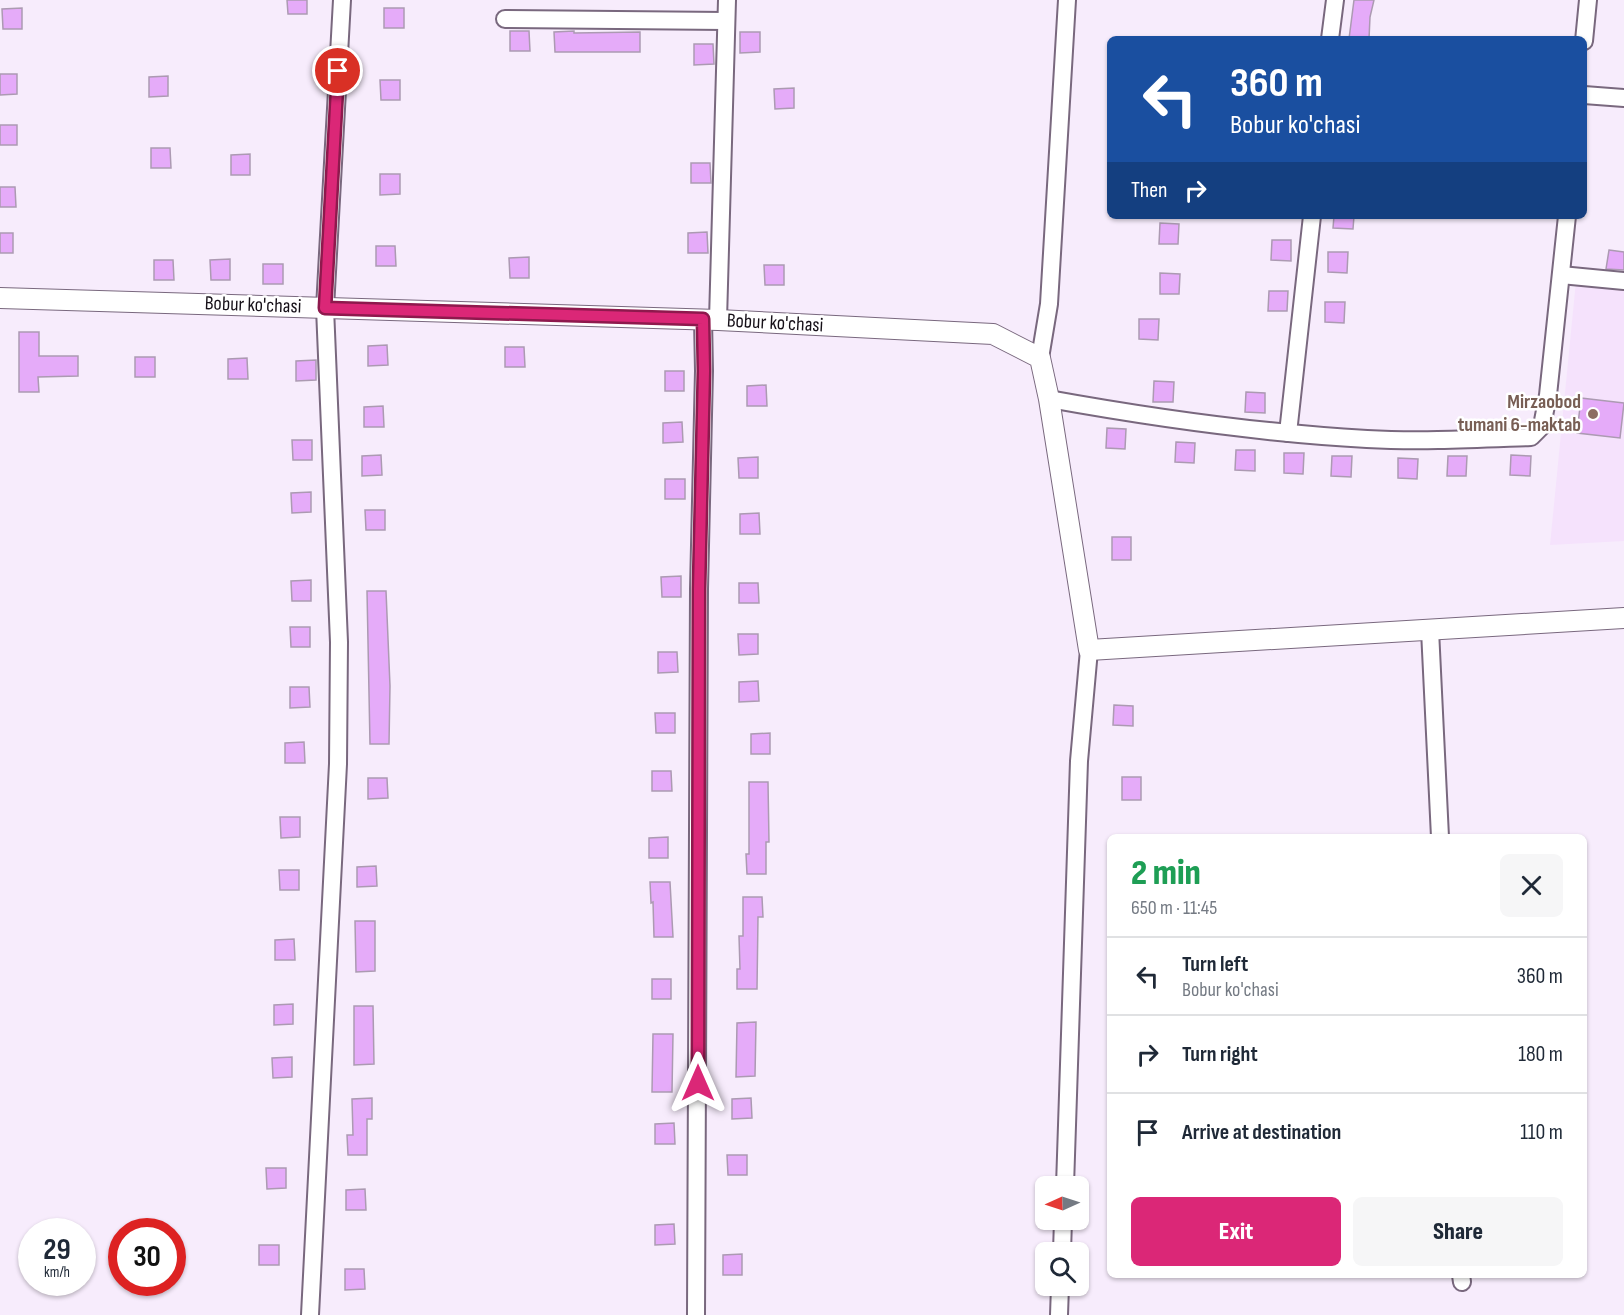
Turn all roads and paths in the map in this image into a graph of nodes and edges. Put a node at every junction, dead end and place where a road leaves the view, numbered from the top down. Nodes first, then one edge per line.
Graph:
1 (342, 0) edge
2 (727, 0) edge
3 (1067, 0) edge
4 (1335, 0) edge
5 (1588, 0) edge
6 (505, 19) dead end
7 (726, 21) junction
8 (1330, 36) edge
9 (1585, 36) edge
10 (1587, 95) edge
11 (1624, 98) edge
12 (1312, 219) edge
13 (1567, 219) edge
14 (1561, 275) junction
15 (1624, 281) edge
16 (0, 298) edge
17 (325, 308) junction
18 (710, 320) junction
19 (1040, 358) junction
20 (1049, 399) junction
21 (1288, 433) junction
22 (1624, 618) edge
23 (1430, 630) junction
24 (1089, 650) junction
25 (1440, 834) edge
26 (1065, 1176) edge
27 (1060, 1296) edge
28 (310, 1315) edge
29 (696, 1315) edge
30 (1059, 1315) edge

1 - 17 street
2 - 7 street
3 - 19 street
4 - 8 street
5 - 9 street
6 - 7 street
7 - 18 street
10 - 11 street
12 - 21 street
13 - 14 street
14 - 15 street
14 - 21 street
16 - 17 street, Bobur ko'chasi
17 - 18 street, Bobur ko'chasi
17 - 28 street
18 - 19 street, Bobur ko'chasi
18 - 29 street
19 - 20 street
20 - 21 street
20 - 24 street
22 - 23 street
23 - 24 street
23 - 25 street
24 - 26 street
27 - 30 street

